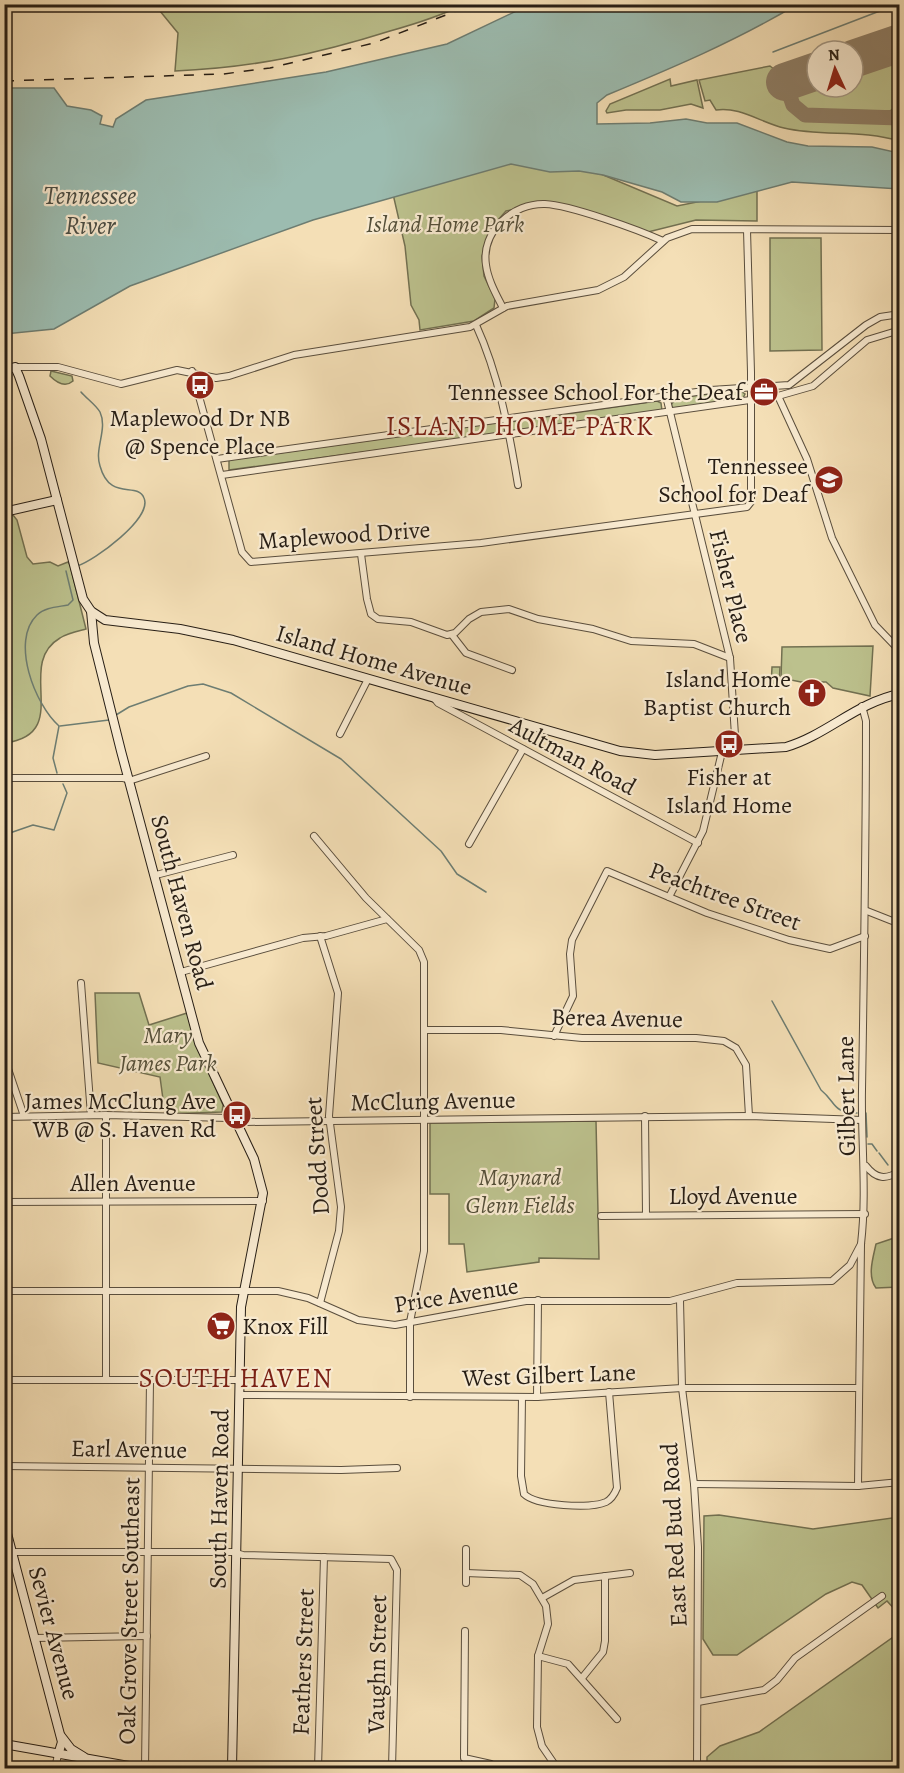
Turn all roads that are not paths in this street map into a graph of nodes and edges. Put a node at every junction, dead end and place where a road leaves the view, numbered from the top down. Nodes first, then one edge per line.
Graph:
1 (747, 230) junction
2 (900, 230) edge
3 (663, 241) junction
4 (502, 308) junction
5 (900, 314) edge
6 (476, 325) junction
7 (900, 330) edge
8 (15, 367) junction
9 (4, 370) edge
10 (192, 371) junction
11 (789, 385) junction
12 (750, 386) junction
13 (791, 393) junction
14 (666, 396) junction
15 (778, 396) junction
16 (749, 401) junction
17 (669, 413) junction
18 (506, 419) junction
19 (509, 435) junction
20 (217, 459) junction
21 (222, 475) junction
22 (518, 485) dead end
23 (57, 500) junction
24 (4, 512) edge
25 (695, 514) junction
26 (361, 554) junction
27 (91, 611) junction
28 (452, 635) junction
29 (900, 651) edge
30 (730, 658) junction
31 (512, 670) dead end
32 (368, 679) junction
33 (900, 694) edge
34 (433, 697) junction
35 (862, 706) junction
36 (340, 734) dead end
37 (523, 749) junction
38 (736, 751) junction
39 (722, 752) junction
40 (206, 756) dead end
41 (4, 778) edge
42 (128, 779) junction
43 (314, 836) dead end
44 (698, 843) junction
45 (469, 844) dead end
46 (233, 855) dead end
47 (156, 875) junction
48 (669, 897) junction
49 (867, 911) junction
50 (387, 919) junction
51 (900, 924) edge
52 (320, 936) junction
53 (865, 936) junction
54 (181, 972) junction
55 (81, 983) dead end
56 (425, 1030) junction
57 (554, 1036) junction
58 (4, 1057) edge
59 (91, 1115) junction
60 (106, 1115) junction
61 (24, 1116) junction
62 (645, 1116) junction
63 (749, 1116) junction
64 (4, 1117) edge
65 (424, 1118) junction
66 (235, 1119) junction
67 (329, 1120) junction
68 (862, 1120) junction
69 (865, 1166) junction
70 (900, 1171) edge
71 (263, 1201) junction
72 (4, 1202) edge
73 (105, 1202) junction
74 (865, 1214) junction
75 (646, 1215) junction
76 (601, 1216) dead end
77 (861, 1244) junction
78 (4, 1291) edge
79 (105, 1291) junction
80 (243, 1291) junction
81 (538, 1300) junction
82 (680, 1300) junction
83 (320, 1303) junction
84 (410, 1322) junction
85 (106, 1378) junction
86 (4, 1380) edge
87 (240, 1380) junction
88 (150, 1381) junction
89 (682, 1388) junction
90 (858, 1388) junction
91 (609, 1392) junction
92 (240, 1395) junction
93 (410, 1397) junction
94 (522, 1397) junction
95 (537, 1397) junction
96 (4, 1466) edge
97 (148, 1466) junction
98 (239, 1468) junction
99 (397, 1468) dead end
100 (900, 1482) edge
101 (694, 1484) junction
102 (858, 1486) junction
103 (4, 1522) edge
104 (466, 1549) dead end
105 (12, 1552) junction
106 (147, 1552) junction
107 (238, 1553) junction
108 (324, 1557) junction
109 (466, 1573) junction
110 (630, 1573) dead end
111 (604, 1576) junction
112 (466, 1583) dead end
113 (882, 1596) dead end
114 (542, 1598) junction
115 (465, 1631) dead end
116 (147, 1636) junction
117 (34, 1638) junction
118 (538, 1656) junction
119 (582, 1678) junction
120 (698, 1702) junction
121 (617, 1719) dead end
122 (60, 1734) junction
123 (4, 1744) edge
124 (58, 1755) junction
125 (87, 1760) junction
126 (482, 1761) junction
127 (55, 1768) edge
128 (135, 1768) edge
129 (145, 1768) edge
130 (232, 1768) edge
131 (318, 1768) edge
132 (392, 1768) edge
133 (483, 1768) edge
134 (492, 1768) edge
135 (557, 1768) edge
136 (697, 1768) edge

1 - 2 street
1 - 3 street
1 - 12 street
3 - 4 street
3 - 4 street
4 - 6 street
5 - 11 street
6 - 10 street
6 - 18 street
7 - 13 street
8 - 9 street
8 - 10 street
8 - 23 street
10 - 20 street, Maplewood Drive
11 - 12 street
11 - 13 street
12 - 14 street
12 - 16 street
13 - 15 street
14 - 17 street, Fisher Place
14 - 18 street
15 - 16 street
15 - 29 street
16 - 17 street
16 - 25 street, Maplewood Drive
17 - 19 street
17 - 25 street, Fisher Place
18 - 19 street
18 - 20 street
19 - 21 street
19 - 22 street
20 - 21 street, Maplewood Drive
21 - 26 street, Maplewood Drive
23 - 24 street
23 - 27 street
25 - 26 street, Maplewood Drive
25 - 30 street, Fisher Place
26 - 28 street
27 - 32 street, Island Home Avenue
27 - 42 street, South Haven Road
28 - 30 street
28 - 31 street
30 - 38 street, Fisher Place
32 - 34 street, Island Home Avenue
32 - 36 street
33 - 35 street, Island Home Avenue
34 - 37 street, Aultman Road
34 - 39 street, Island Home Avenue
35 - 38 street, Island Home Avenue
35 - 49 street, Gilbert Lane
37 - 44 street, Aultman Road
37 - 45 street
38 - 39 street, Island Home Avenue
39 - 44 street
40 - 42 street
41 - 42 street
42 - 47 street, South Haven Road
43 - 50 street
44 - 48 street
46 - 47 street
47 - 54 street, South Haven Road
48 - 53 street, Peachtree Street
48 - 57 street, Peachtree Street
49 - 51 street
49 - 53 street, Gilbert Lane
50 - 52 street
50 - 56 street
52 - 54 street
52 - 67 street, Dodd Street
53 - 68 street, Gilbert Lane
54 - 66 street, South Haven Road
55 - 59 street
56 - 57 street, Berea Avenue
56 - 65 street
57 - 63 street, Berea Avenue
58 - 61 street
59 - 60 street, McClung Avenue
59 - 61 street, McClung Avenue
60 - 66 street, McClung Avenue
60 - 73 street
61 - 64 street, McClung Avenue
62 - 63 street, McClung Avenue
62 - 65 street, McClung Avenue
62 - 75 street
63 - 68 street, McClung Avenue
65 - 67 street, McClung Avenue
65 - 84 street
66 - 67 street, McClung Avenue
66 - 71 street, South Haven Road
67 - 83 street, Dodd Street
68 - 69 street, Gilbert Lane
69 - 70 street
69 - 74 street, Gilbert Lane
71 - 73 street, Allen Avenue
71 - 80 street, South Haven Road
72 - 73 street, Allen Avenue
73 - 79 street
74 - 75 street, Lloyd Avenue
74 - 77 street, Gilbert Lane
75 - 76 street, Lloyd Avenue
77 - 82 street, Price Avenue
77 - 90 street, Gilbert Lane
78 - 79 street, Price Avenue
79 - 80 street, Price Avenue
79 - 85 street
80 - 83 street, Price Avenue
80 - 87 street, South Haven Road
81 - 82 street, Price Avenue
81 - 84 street, Price Avenue
81 - 95 street
82 - 89 street, East Red Bud Road
83 - 84 street, Price Avenue
84 - 93 street
85 - 86 street
85 - 88 street
87 - 88 street
87 - 92 street, South Haven Road
88 - 97 street, Oak Grove Street Southeast
89 - 90 street, West Gilbert Lane
89 - 91 street, West Gilbert Lane
89 - 101 street, East Red Bud Road
90 - 102 street, Gilbert Lane
91 - 94 street
91 - 95 street, West Gilbert Lane
92 - 93 street, West Gilbert Lane
92 - 98 street, South Haven Road
93 - 94 street, West Gilbert Lane
94 - 95 street, West Gilbert Lane
96 - 97 street, Earl Avenue
97 - 98 street, Earl Avenue
97 - 106 street, Oak Grove Street Southeast
98 - 99 street, Earl Avenue
98 - 107 street, South Haven Road
100 - 102 street
101 - 102 street
101 - 120 street, East Red Bud Road
103 - 105 street, Sevier Avenue
104 - 109 street
105 - 106 street
105 - 117 street, Sevier Avenue
106 - 107 street
106 - 116 street, Oak Grove Street Southeast
107 - 108 street
107 - 130 street, South Haven Road
108 - 131 street, Feathers Street
108 - 132 street, Vaughn Street
109 - 112 street
109 - 114 street
110 - 111 street
111 - 114 street
111 - 119 street
113 - 120 street
114 - 118 street
115 - 126 street
116 - 117 street
116 - 129 street, Oak Grove Street Southeast
117 - 122 street, Sevier Avenue
118 - 119 street
118 - 135 street
119 - 121 street
120 - 136 street, East Red Bud Road
122 - 124 street, Sevier Avenue
122 - 125 street
123 - 124 street
124 - 125 street
124 - 127 street
125 - 128 street
126 - 133 street
126 - 134 street

